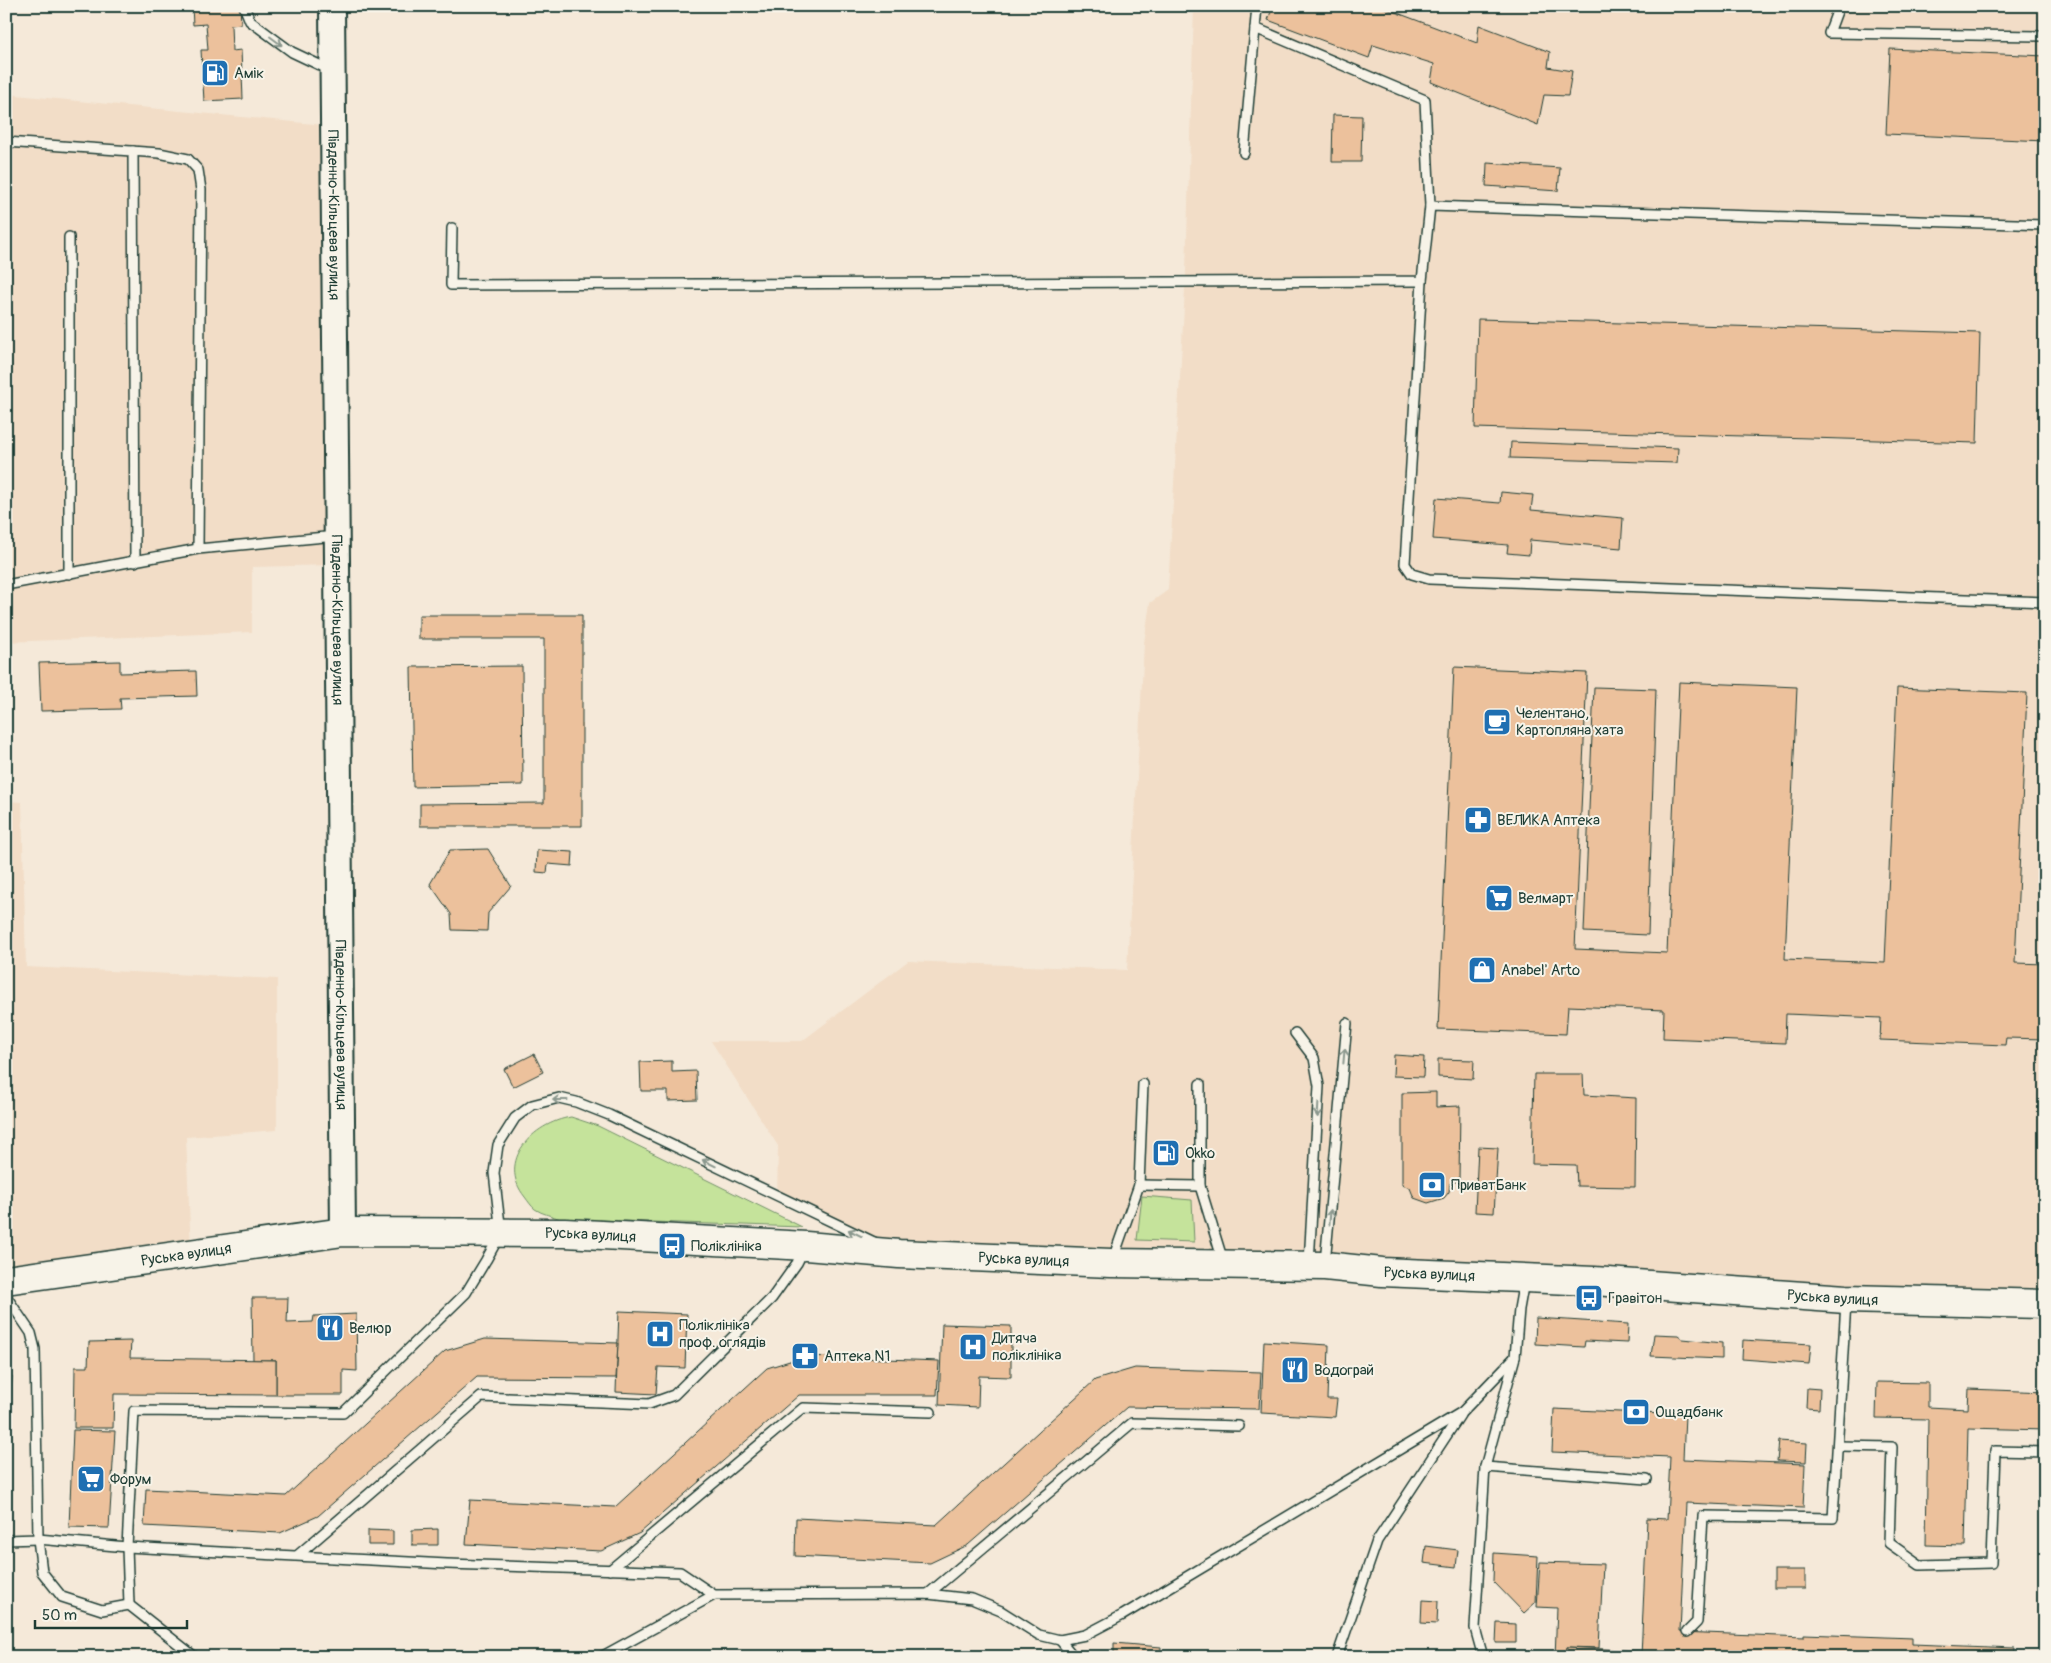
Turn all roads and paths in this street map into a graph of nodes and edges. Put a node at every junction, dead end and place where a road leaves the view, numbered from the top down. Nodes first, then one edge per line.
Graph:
1 (244, 6) edge
2 (332, 6) edge
3 (1256, 6) edge
4 (1838, 6) edge
5 (1255, 28) junction
6 (2045, 36) edge
7 (332, 72) junction
8 (6, 142) edge
9 (133, 151) junction
10 (1244, 153) dead end
11 (1430, 206) junction
12 (2045, 225) edge
13 (452, 228) dead end
14 (69, 237) dead end
15 (1422, 281) junction
16 (336, 536) junction
17 (198, 549) junction
18 (135, 562) junction
19 (69, 574) junction
20 (6, 585) edge
21 (2045, 602) edge
22 (1347, 1023) dead end
23 (1295, 1034) dead end
24 (1142, 1084) dead end
25 (1200, 1084) dead end
26 (1139, 1185) junction
27 (1200, 1186) junction
28 (342, 1232) junction
29 (501, 1233) junction
30 (806, 1246) junction
31 (899, 1254) junction
32 (1111, 1263) junction
33 (1224, 1266) junction
34 (1317, 1266) junction
35 (1524, 1278) junction
36 (6, 1280) edge
37 (6, 1296) edge
38 (1846, 1299) junction
39 (2045, 1304) edge
40 (1515, 1357) junction
41 (931, 1412) dead end
42 (1462, 1412) junction
43 (1239, 1426) dead end
44 (1838, 1446) junction
45 (2045, 1452) edge
46 (1484, 1467) junction
47 (1647, 1479) dead end
48 (38, 1539) junction
49 (6, 1540) edge
50 (127, 1547) junction
51 (298, 1555) junction
52 (610, 1570) junction
53 (928, 1594) junction
54 (714, 1596) junction
55 (129, 1605) junction
56 (1687, 1632) dead end
57 (1060, 1640) junction
58 (195, 1657) edge
59 (601, 1657) edge
60 (1074, 1657) edge
61 (1337, 1657) edge
62 (1483, 1657) edge

1 -> 7 lane
2 - 7 street, Південно-Кільцева вулиця
3 - 5 lane
4 - 6 lane
5 - 10 lane
5 - 11 lane
7 - 16 street, Південно-Кільцева вулиця
8 - 9 lane
9 - 17 lane
9 - 18 lane
11 - 12 lane
11 - 15 lane
13 - 15 lane
14 - 19 lane
15 - 21 lane
16 - 17 lane
16 - 28 street, Південно-Кільцева вулиця
17 - 18 lane
18 - 19 lane
19 - 20 lane
34 -> 22 lane
23 -> 34 lane
24 - 26 lane
25 - 27 lane
26 - 27 lane
26 - 32 lane
27 - 33 lane
28 - 29 main road, Руська вулиця
28 - 36 main road, Руська вулиця
29 - 30 main road, Руська вулиця
31 -> 29 lane
29 - 50 lane
30 - 31 main road, Руська вулиця
30 - 51 lane
31 - 32 main road, Руська вулиця
32 - 33 main road, Руська вулиця
33 - 34 main road, Руська вулиця
34 - 35 main road, Руська вулиця
35 - 38 main road, Руська вулиця
35 - 40 lane
37 - 48 lane
38 - 39 main road, Руська вулиця
38 - 44 lane
40 - 42 lane
40 - 46 lane
41 - 52 lane
42 - 57 lane
42 - 61 lane
43 - 53 lane
44 - 45 lane
44 - 56 lane
46 - 47 lane
46 - 62 lane
48 - 49 lane
48 - 50 lane
48 - 55 lane
50 - 51 lane
50 - 55 lane
51 - 52 lane
52 - 54 lane
53 - 54 lane
53 - 57 lane
54 - 59 lane
55 - 58 lane
57 - 60 lane

